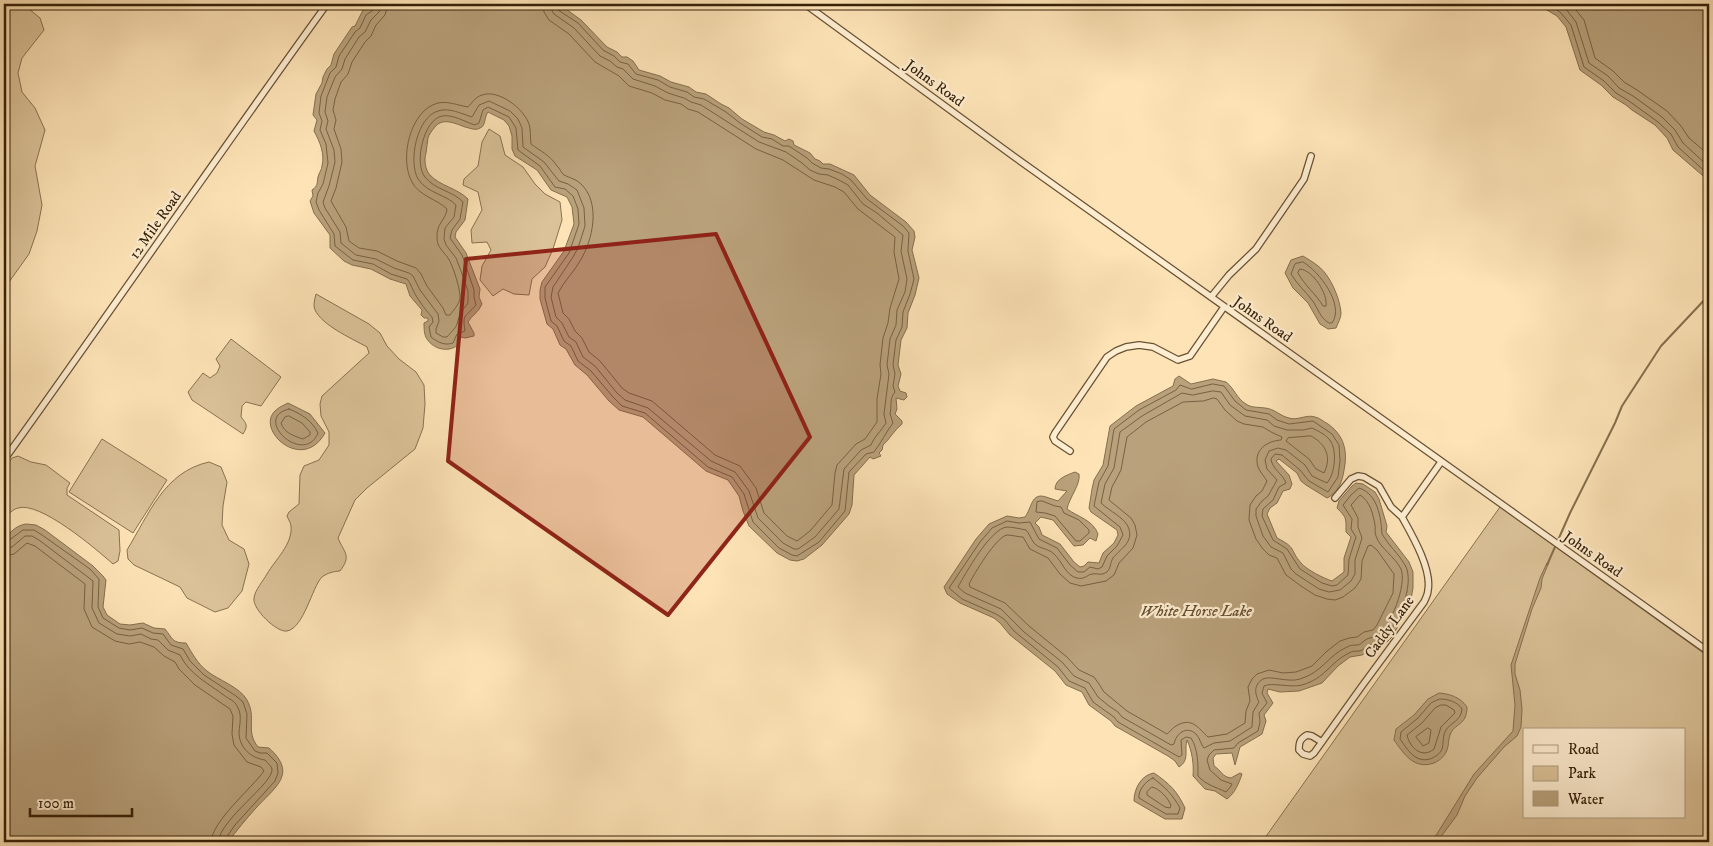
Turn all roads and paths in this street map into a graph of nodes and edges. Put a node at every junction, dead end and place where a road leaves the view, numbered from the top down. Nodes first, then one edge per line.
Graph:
1 (327, 4) edge
2 (805, 4) edge
3 (1311, 156) dead end
4 (1211, 297) junction
5 (1224, 307) junction
6 (1070, 451) dead end
7 (4, 460) edge
8 (1441, 462) junction
9 (1335, 498) dead end
10 (1402, 517) junction
11 (1709, 652) edge
12 (1322, 742) dead end

1 - 7 street, 12 Mile Road
2 - 4 street, Johns Road
3 - 4 street
4 - 5 street, Johns Road
5 - 6 street
5 - 8 street, Johns Road
8 - 10 street
8 - 11 street, Johns Road
9 - 10 street, Caddy Lane
10 - 12 street, Caddy Lane

